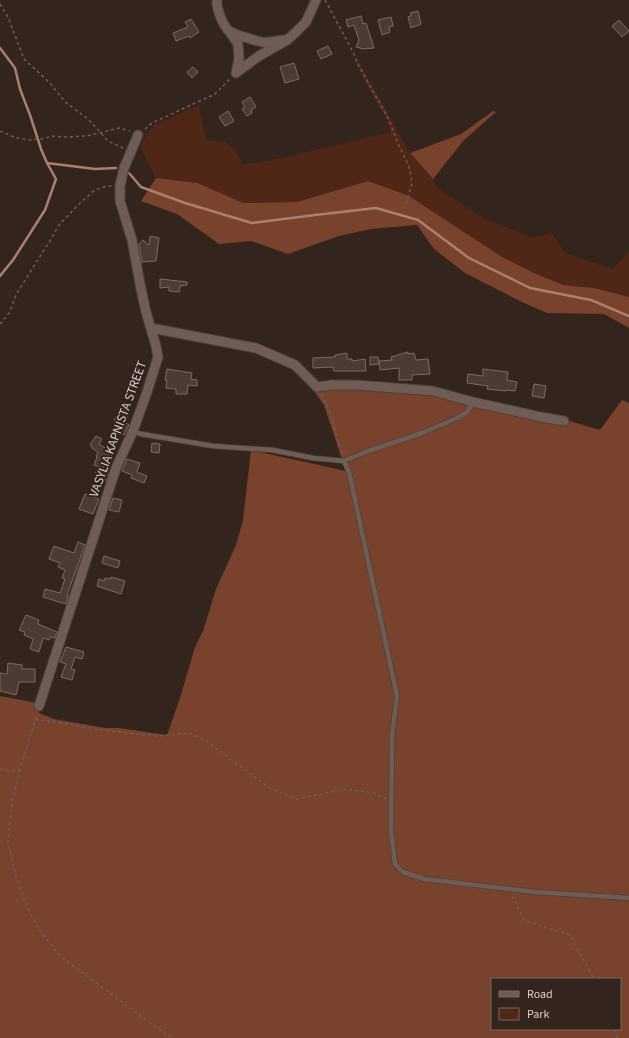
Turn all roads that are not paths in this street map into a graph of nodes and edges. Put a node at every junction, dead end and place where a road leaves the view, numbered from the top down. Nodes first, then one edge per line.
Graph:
1 (217, 0) edge
2 (316, 0) edge
3 (229, 31) junction
4 (286, 40) junction
5 (138, 135) road end
6 (151, 328) junction
7 (473, 402) junction
8 (564, 421) dead end
9 (133, 431) junction
10 (344, 460) junction
11 (39, 706) road end
12 (629, 898) edge

1 - 3 street
2 - 4 street
3 - 4 street
3 - 4 street
5 - 6 street, VASYLIA KAPNISTA STREET
6 - 7 street
6 - 9 street, VASYLIA KAPNISTA STREET
7 - 8 street
7 - 10 lane
9 - 10 lane
9 - 11 street, VASYLIA KAPNISTA STREET
10 - 12 lane

